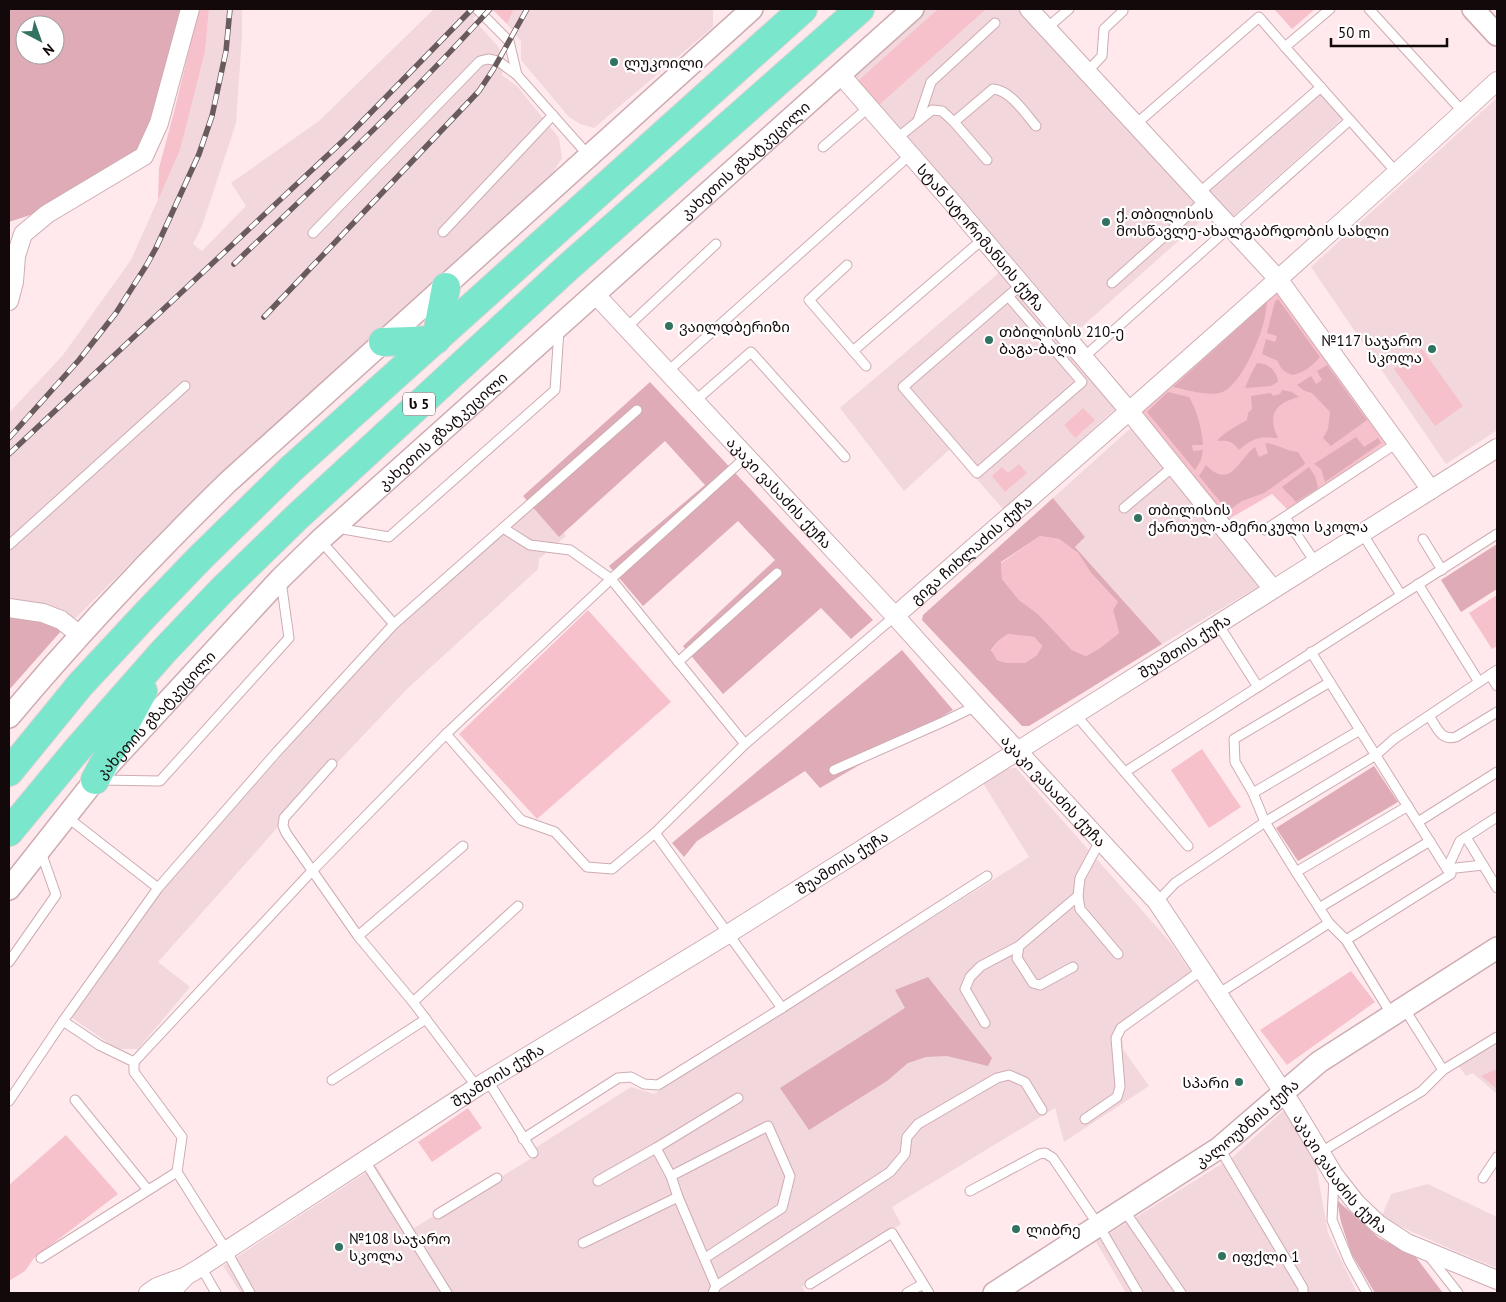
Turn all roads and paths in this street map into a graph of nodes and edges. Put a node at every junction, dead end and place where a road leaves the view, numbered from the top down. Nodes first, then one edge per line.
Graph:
1 (190, 9) edge
2 (477, 9) edge
3 (751, 9) edge
4 (803, 9) edge
5 (860, 9) edge
6 (913, 9) edge
7 (1029, 9) edge
8 (1068, 9) edge
9 (1330, 9) edge
10 (1369, 9) edge
11 (1473, 9) edge
12 (1123, 11) dead end
13 (995, 23) dead end
14 (1047, 28) junction
15 (1497, 34) edge
16 (1285, 47) junction
17 (1087, 72) junction
18 (840, 74) junction
19 (517, 75) junction
20 (1497, 82) edge
21 (1321, 87) junction
22 (869, 107) junction
23 (1464, 112) junction
24 (553, 116) junction
25 (1350, 120) junction
26 (918, 121) junction
27 (954, 122) junction
28 (1136, 124) junction
29 (1036, 126) dead end
30 (896, 139) junction
31 (823, 147) dead end
32 (910, 155) junction
33 (589, 156) junction
34 (987, 160) dead end
35 (1397, 173) junction
36 (1202, 196) junction
37 (1230, 226) junction
38 (443, 232) dead end
39 (313, 233) dead end
40 (983, 239) junction
41 (716, 244) dead end
42 (12, 255) edge
43 (847, 265) dead end
44 (1279, 280) junction
45 (1112, 283) dead end
46 (1022, 284) junction
47 (446, 287) junction
48 (595, 294) junction
49 (1008, 296) junction
50 (9, 300) edge
51 (560, 326) junction
52 (626, 328) junction
53 (436, 340) junction
54 (383, 342) junction
55 (853, 351) junction
56 (1084, 357) junction
57 (866, 366) dead end
58 (667, 372) junction
59 (185, 386) dead end
60 (695, 401) junction
61 (637, 410) dead end
62 (1130, 412) junction
63 (1397, 443) junction
64 (1497, 448) edge
65 (746, 457) junction
66 (845, 457) dead end
67 (1174, 466) junction
68 (1431, 490) junction
69 (1124, 508) dead end
70 (1285, 517) junction
71 (503, 528) junction
72 (1265, 530) dead end
73 (1362, 533) junction
74 (327, 534) junction
75 (1497, 534) edge
76 (1423, 540) dead end
77 (9, 545) edge
78 (1315, 562) junction
79 (1442, 570) junction
80 (777, 573) dead end
81 (281, 578) junction
82 (611, 579) junction
83 (1418, 584) junction
84 (1273, 589) junction
85 (1401, 595) junction
86 (9, 608) edge
87 (895, 616) junction
88 (394, 624) junction
89 (1218, 624) junction
90 (80, 635) junction
91 (163, 652) junction
92 (1311, 652) junction
93 (678, 662) junction
94 (1494, 673) edge
95 (1330, 682) junction
96 (1479, 682) junction
97 (1497, 686) edge
98 (1258, 687) junction
99 (976, 706) junction
100 (1497, 712) edge
101 (1075, 714) junction
102 (1429, 716) junction
103 (9, 717) edge
104 (1360, 730) junction
105 (446, 734) junction
106 (745, 744) junction
107 (1017, 751) junction
108 (1376, 755) junction
109 (332, 764) dead end
110 (834, 770) dead end
111 (9, 772) edge
112 (1125, 772) junction
113 (1497, 772) edge
114 (95, 780) junction
115 (1253, 793) junction
116 (1408, 806) junction
117 (66, 817) junction
118 (1497, 817) edge
119 (1265, 822) junction
120 (1418, 822) junction
121 (9, 832) edge
122 (655, 833) junction
123 (1466, 837) junction
124 (1100, 841) junction
125 (1430, 841) junction
126 (463, 846) dead end
127 (1188, 846) dead end
128 (40, 850) junction
129 (1483, 865) junction
130 (1448, 869) junction
131 (312, 871) junction
132 (1296, 872) junction
133 (987, 876) dead end
134 (158, 888) junction
135 (1497, 888) edge
136 (9, 889) edge
137 (1078, 896) junction
138 (1157, 902) junction
139 (518, 906) dead end
140 (1319, 908) junction
141 (1329, 923) junction
142 (728, 934) junction
143 (358, 936) junction
144 (1346, 940) junction
145 (1019, 946) junction
146 (1497, 948) edge
147 (1118, 954) dead end
148 (9, 962) edge
149 (1073, 966) dead end
150 (1202, 970) junction
151 (1218, 994) junction
152 (413, 1002) junction
153 (782, 1008) junction
154 (1398, 1012) junction
155 (426, 1020) junction
156 (63, 1021) junction
157 (985, 1023) dead end
158 (1497, 1037) edge
159 (134, 1062) junction
160 (1443, 1070) junction
161 (332, 1080) dead end
162 (483, 1084) junction
163 (1284, 1093) junction
164 (738, 1098) dead end
165 (75, 1100) dead end
166 (9, 1101) edge
167 (1042, 1110) dead end
168 (1085, 1119) dead end
169 (524, 1139) junction
170 (656, 1148) junction
171 (1220, 1148) junction
172 (1321, 1152) junction
173 (533, 1153) dead end
174 (1497, 1157) edge
175 (365, 1161) junction
176 (176, 1172) junction
177 (1334, 1175) junction
178 (670, 1176) junction
179 (497, 1178) dead end
180 (1482, 1178) dead end
181 (598, 1181) dead end
182 (148, 1190) junction
183 (970, 1190) dead end
184 (678, 1197) junction
185 (1124, 1210) junction
186 (438, 1214) dead end
187 (1099, 1226) junction
188 (582, 1243) dead end
189 (226, 1250) junction
190 (1426, 1252) junction
191 (41, 1258) dead end
192 (704, 1258) junction
193 (194, 1271) junction
194 (1497, 1280) edge
195 (810, 1284) dead end
196 (923, 1284) junction
197 (715, 1290) edge
198 (148, 1293) edge
199 (170, 1293) edge
200 (216, 1293) edge
201 (250, 1293) edge
202 (447, 1293) edge
203 (907, 1293) edge
204 (929, 1293) edge
205 (994, 1293) edge
206 (1138, 1293) edge
207 (1181, 1293) edge
208 (1303, 1293) edge
209 (1367, 1293) edge
210 (1458, 1293) edge

1 - 42 street
2 - 19 lane
3 - 33 street
4 - 53 highway, ს 5
5 - 91 highway, ს 5
6 - 18 street, კახეთის გზატკეცილი
7 - 14 street
8 - 14 lane
9 - 16 lane
10 - 23 lane
11 - 15 street
12 - 17 lane
13 - 26 lane
14 - 17 street
16 - 21 lane
16 - 28 lane
17 - 28 street
18 - 22 street, სტან სტორიმანსის ქუჩა
18 - 48 street, კახეთის გზატკეცილი
19 - 24 lane
19 - 39 lane
20 - 23 street, გიგა ჩიხლაძის ქუჩა
21 - 25 lane
21 - 36 lane
22 - 30 street, სტან სტორიმანსის ქუჩა
22 - 31 lane
23 - 35 street, გიგა ჩიხლაძის ქუჩა
24 - 33 lane
24 - 38 lane
25 - 35 lane
25 - 37 lane
26 - 27 lane
26 - 30 lane
27 - 29 lane
27 - 34 lane
28 - 36 street
30 - 32 street, სტან სტორიმანსის ქუჩა
32 - 40 street, სტან სტორიმანსის ქუჩა
32 - 58 lane
33 - 47 street
35 - 44 street, გიგა ჩიხლაძის ქუჩა
36 - 37 street
36 - 45 lane
37 - 44 street
37 - 56 lane
40 - 46 street, სტან სტორიმანსის ქუჩა
40 - 55 lane
41 - 52 lane
42 - 50 street
43 - 55 lane
44 - 62 street, გიგა ჩიხლაძის ქუჩა
44 - 63 street
46 - 49 lane
46 - 56 street, სტან სტორიმანსის ქუჩა
47 - 53 highway
47 - 54 street
48 - 51 street, კახეთის გზატკეცილი
48 - 52 street, აკაკი ვასაძის ქუჩა
49 - 49 lane
51 - 74 street, კახეთის გზატკეცილი
51 - 74 lane
52 - 58 street, აკაკი ვასაძის ქუჩა
53 - 54 highway
53 - 111 highway, ს 5
54 - 90 street
55 - 57 lane
56 - 62 street, სტან სტორიმანსის ქუჩა
58 - 60 street, აკაკი ვასაძის ქუჩა
59 - 77 lane
60 - 65 street, აკაკი ვასაძის ქუჩა
60 - 66 lane
61 - 71 lane
62 - 67 street, სტან სტორიმანსის ქუჩა
62 - 87 street, გიგა ჩიხლაძის ქუჩა
63 - 68 street
63 - 70 lane
64 - 68 street, შუამთის ქუჩა
65 - 82 lane
65 - 87 street, აკაკი ვასაძის ქუჩა
67 - 69 lane
67 - 84 street, სტან სტორიმანსის ქუჩა
68 - 73 street, შუამთის ქუჩა
70 - 72 lane
70 - 78 lane
71 - 82 lane
71 - 88 lane
73 - 78 street, შუამთის ქუჩა
73 - 85 lane
74 - 81 street, კახეთის გზატკეცილი
74 - 88 lane
75 - 79 lane
76 - 79 lane
78 - 84 street, შუამთის ქუჩა
79 - 83 lane
80 - 93 lane
81 - 114 street, კახეთის გზატკეცილი
81 - 114 lane
82 - 93 lane
82 - 105 lane
83 - 85 lane
83 - 96 lane
84 - 89 street, შუამთის ქუჩა
85 - 92 lane
86 - 90 street
87 - 99 street, აკაკი ვასაძის ქუჩა
87 - 106 lane, გიგა ჩიხლაძის ქუჩა
88 - 134 lane
89 - 98 lane
89 - 101 street, შუამთის ქუჩა
90 - 103 street
91 - 114 highway
91 - 121 highway, ს 5
92 - 95 lane
92 - 98 lane
93 - 106 lane
94 - 96 lane
94 - 97 lane
95 - 104 lane
95 - 115 lane
96 - 102 lane
98 - 112 lane
99 - 107 street, აკაკი ვასაძის ქუჩა
99 - 110 lane
100 - 102 lane
101 - 107 street, შუამთის ქუჩა
101 - 112 lane
102 - 108 lane
104 - 108 lane
104 - 115 lane
105 - 122 lane, გიგა ჩიხლაძის ქუჩა
105 - 131 lane
106 - 122 lane, გიგა ჩიხლაძის ქუჩა
107 - 124 street, აკაკი ვასაძის ქუჩა
107 - 142 street, შუამთის ქუჩა
108 - 116 lane
108 - 119 lane
109 - 131 lane
112 - 127 lane
113 - 120 lane
114 - 117 street, კახეთის გზატკეცილი
115 - 119 lane
116 - 120 lane
116 - 132 lane
117 - 128 street, კახეთის გზატკეცილი
117 - 134 lane
118 - 123 lane
119 - 132 lane
119 - 138 lane
120 - 125 lane
122 - 142 lane
123 - 129 lane
123 - 130 lane
124 - 137 lane
124 - 138 street, აკაკი ვასაძის ქუჩა
125 - 130 lane
125 - 140 lane
126 - 143 lane
128 - 136 street, კახეთის გზატკეცილი
128 - 148 lane
129 - 130 lane
129 - 135 lane
130 - 144 lane
131 - 143 lane
131 - 159 lane
132 - 140 lane
133 - 153 lane
134 - 156 lane
137 - 145 lane
137 - 147 lane
138 - 150 street, აკაკი ვასაძის ქუჩა
139 - 152 lane
140 - 141 lane
141 - 144 lane
141 - 151 lane
142 - 153 lane
142 - 162 street, შუამთის ქუჩა
143 - 152 lane
144 - 154 lane
145 - 149 lane
145 - 157 lane
146 - 154 street, კალოუბნის ქუჩა
150 - 151 street, აკაკი ვასაძის ქუჩა
150 - 168 lane
151 - 163 street, აკაკი ვასაძის ქუჩა
152 - 155 lane
153 - 169 lane
154 - 160 lane
154 - 163 street, კალოუბნის ქუჩა
155 - 161 lane
155 - 162 lane
156 - 159 lane
156 - 166 lane
158 - 160 lane
159 - 176 lane
160 - 172 lane
162 - 169 lane
162 - 175 street, შუამთის ქუჩა
163 - 171 street, კალოუბნის ქუჩა
163 - 172 street, აკაკი ვასაძის ქუჩა
164 - 170 lane
165 - 182 lane
167 - 197 lane
169 - 173 lane
170 - 178 lane
170 - 181 lane
171 - 185 street, კალოუბნის ქუჩა
171 - 208 lane
172 - 177 street, აკაკი ვასაძის ქუჩა
174 - 180 lane
175 - 189 street, შუამთის ქუჩა
175 - 202 lane
176 - 182 lane
176 - 189 lane
177 - 190 street, აკაკი ვასაძის ქუჩა
177 - 209 lane
178 - 184 lane
178 - 192 lane
179 - 186 lane
182 - 191 lane
183 - 187 lane
184 - 188 lane
184 - 192 lane
185 - 187 street, კალოუბნის ქუჩა
185 - 207 lane
187 - 205 street, კალოუბნის ქუჩა
187 - 206 lane
189 - 193 street, შუამთის ქუჩა
189 - 201 lane
190 - 194 street, აკაკი ვასაძის ქუჩა
190 - 210 lane
192 - 197 lane
193 - 198 street, შუამთის ქუჩა
193 - 199 street, შუამთის ქუჩა
193 - 200 lane
195 - 196 lane
196 - 203 lane
196 - 204 lane

